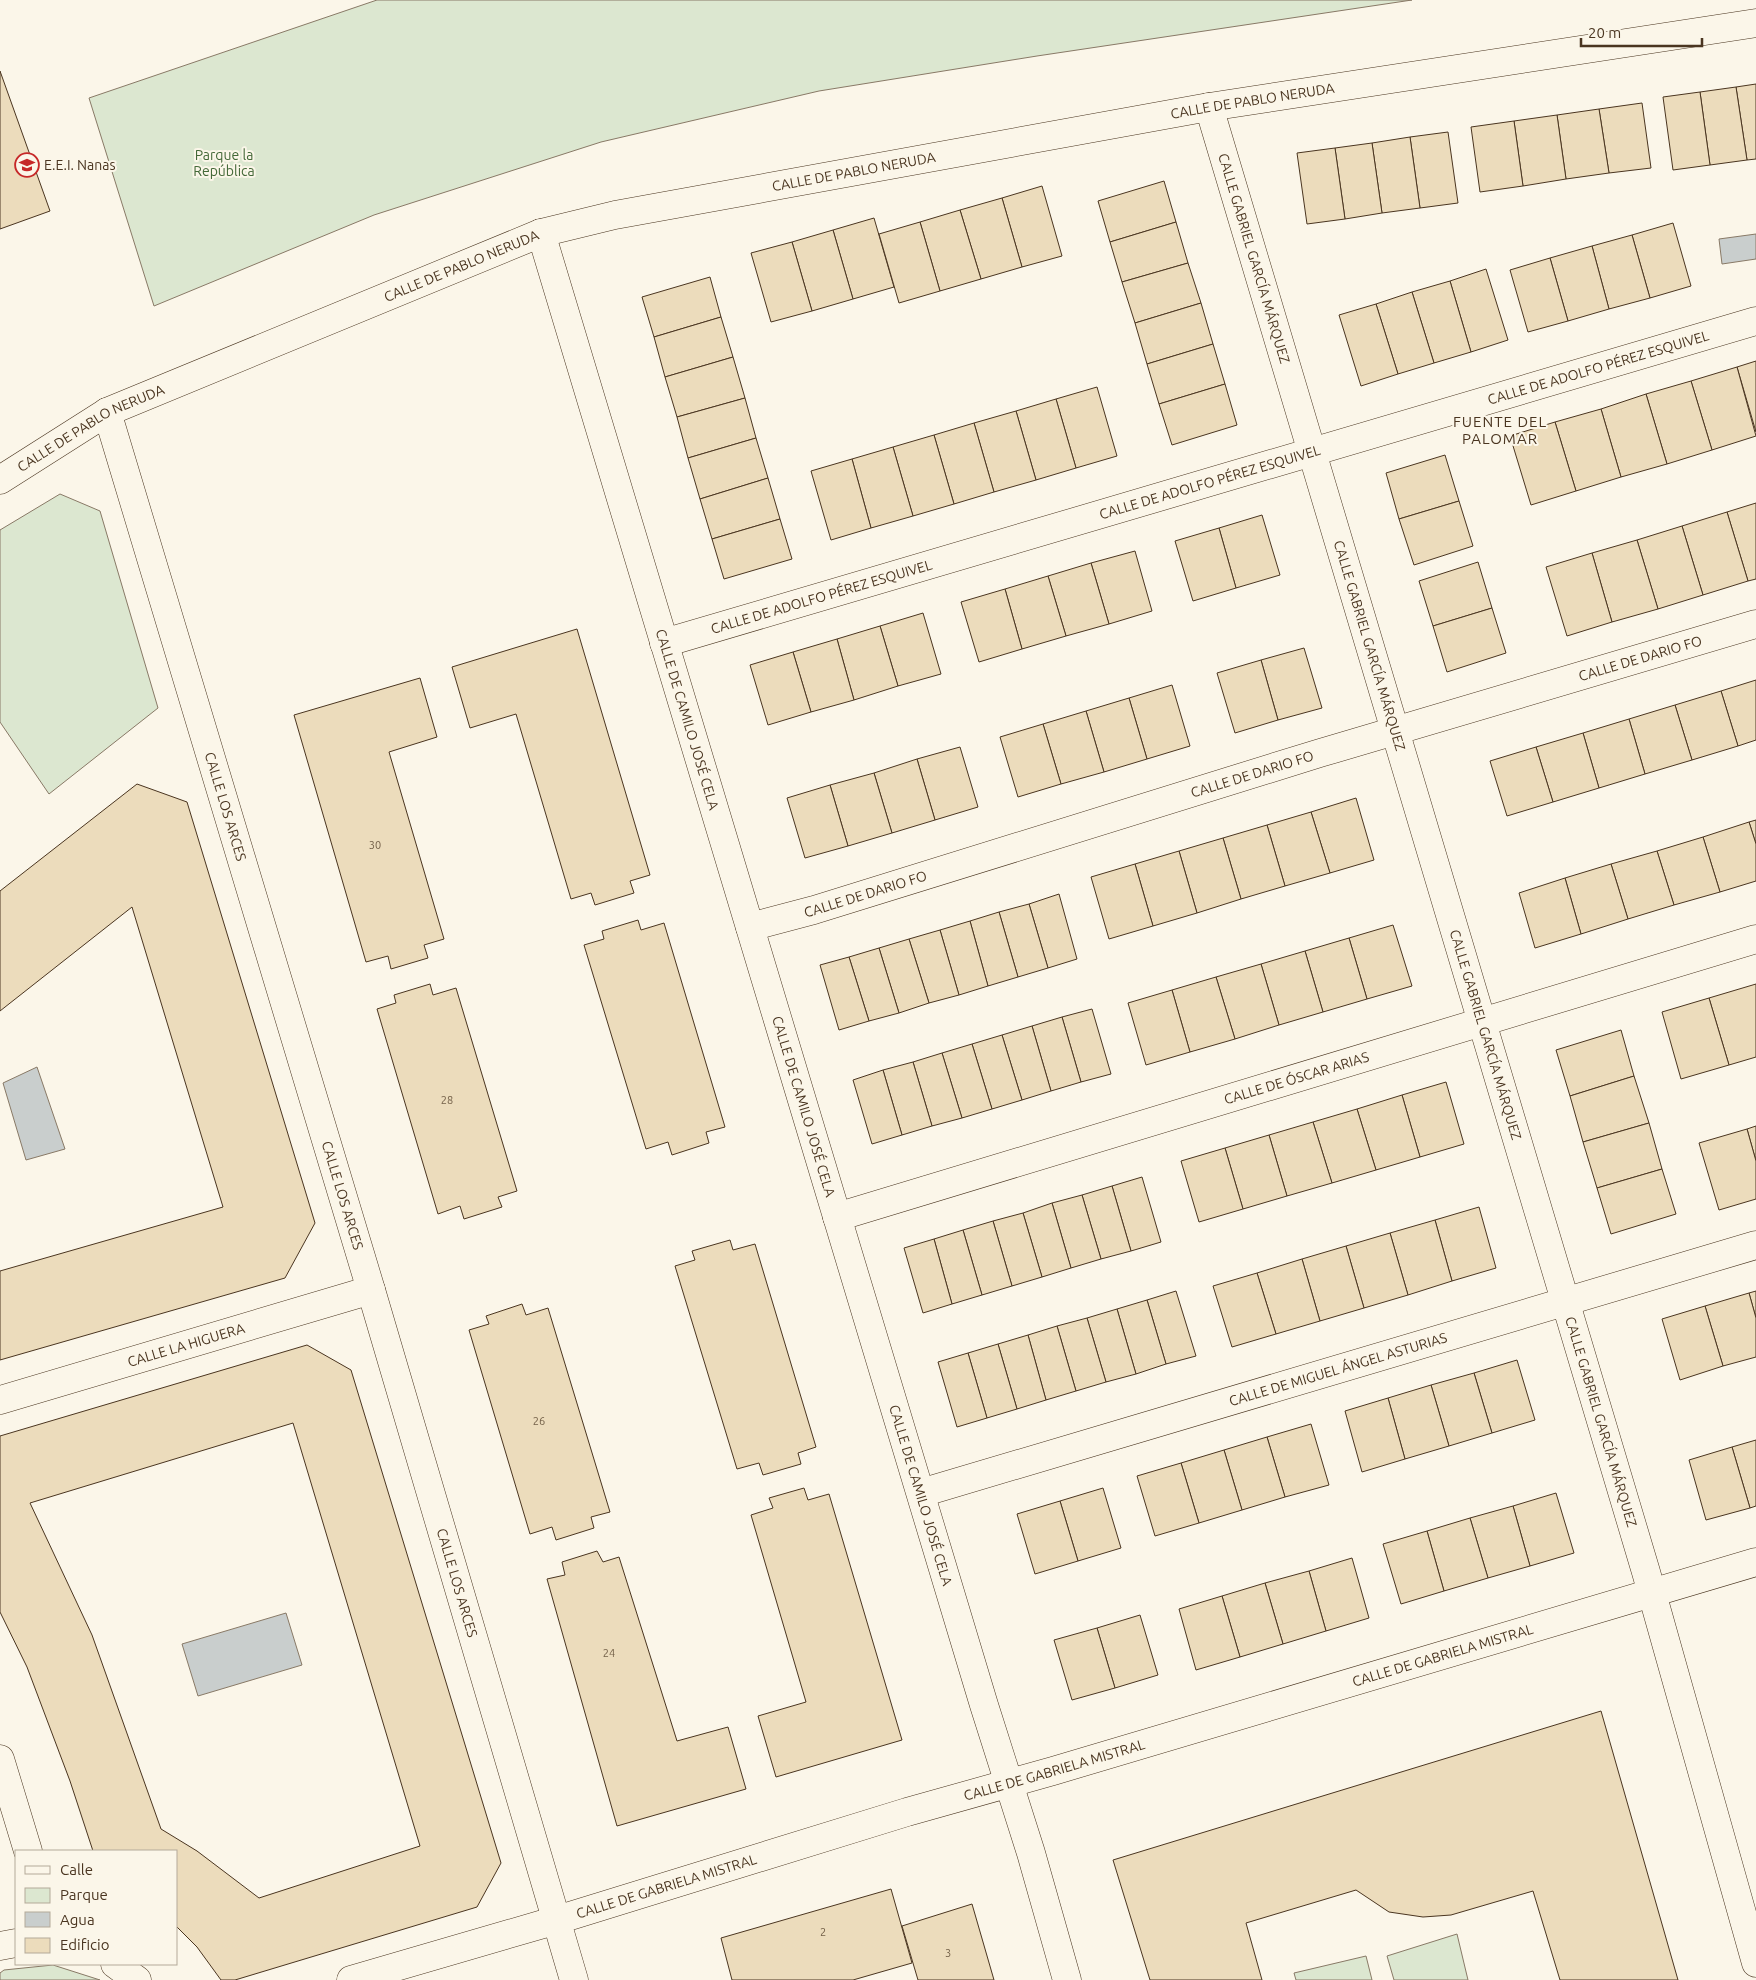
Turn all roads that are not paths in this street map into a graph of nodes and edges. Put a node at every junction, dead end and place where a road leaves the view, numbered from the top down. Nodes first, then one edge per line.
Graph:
1 (1756, 24) edge
2 (1209, 107) junction
3 (541, 233) junction
4 (1756, 321) edge
5 (107, 412) junction
6 (1312, 451) junction
7 (0, 480) edge
8 (1756, 624) edge
9 (664, 643) junction
10 (1395, 730) junction
11 (750, 927) junction
12 (1756, 939) edge
13 (1482, 1022) junction
14 (837, 1217) junction
15 (1756, 1245) edge
16 (371, 1290) junction
17 (1565, 1302) junction
18 (0, 1400) edge
19 (920, 1493) junction
20 (1756, 1562) edge
21 (1652, 1592) junction
22 (0, 1759) edge
23 (1008, 1784) junction
24 (28, 1850) edge
25 (557, 1920) junction
26 (15, 1944) edge
27 (0, 1946) edge
28 (1756, 1963) edge
29 (116, 1965) edge
30 (137, 1980) edge
31 (351, 1980) edge
32 (574, 1980) edge
33 (1067, 1980) edge

1 - 2 street, CALLE DE PABLO NERUDA
2 - 3 street, CALLE DE PABLO NERUDA
2 - 6 street, CALLE GABRIEL GARCÍA MÁRQUEZ
3 - 5 street, CALLE DE PABLO NERUDA
3 - 9 street, CALLE DE CAMILO JOSÉ CELA
4 - 6 street, CALLE DE ADOLFO PÉREZ ESQUIVEL
5 - 7 street, CALLE DE PABLO NERUDA
5 - 16 street, CALLE LOS ARCES
6 - 9 street, CALLE DE ADOLFO PÉREZ ESQUIVEL
6 - 10 street, CALLE GABRIEL GARCÍA MÁRQUEZ
8 - 10 street, CALLE DE DARIO FO
9 - 11 street, CALLE DE CAMILO JOSÉ CELA
10 - 11 street, CALLE DE DARIO FO
10 - 13 street, CALLE GABRIEL GARCÍA MÁRQUEZ
11 - 14 street, CALLE DE CAMILO JOSÉ CELA
12 - 13 street, CALLE DE ÓSCAR ARIAS
13 - 14 street, CALLE DE ÓSCAR ARIAS
13 - 17 street, CALLE GABRIEL GARCÍA MÁRQUEZ
14 - 19 street, CALLE DE CAMILO JOSÉ CELA
15 - 17 street, CALLE DE MIGUEL ÁNGEL ASTURIAS
16 - 18 street, CALLE LA HIGUERA
16 - 25 street, CALLE LOS ARCES
17 - 19 street, CALLE DE MIGUEL ÁNGEL ASTURIAS
17 - 21 street, CALLE GABRIEL GARCÍA MÁRQUEZ
19 - 23 street, CALLE DE CAMILO JOSÉ CELA
20 - 21 street, CALLE DE GABRIELA MISTRAL
21 - 23 street, CALLE DE GABRIELA MISTRAL
21 - 28 street, CALLE GABRIEL GARCÍA MÁRQUEZ
22 - 24 street
23 - 25 street, CALLE DE GABRIELA MISTRAL
23 - 33 street, CALLE DE CAMILO JOSÉ CELA
25 - 31 street, CALLE DE GABRIELA MISTRAL
25 - 32 street, CALLE LOS ARCES
26 - 27 street
29 - 30 street

